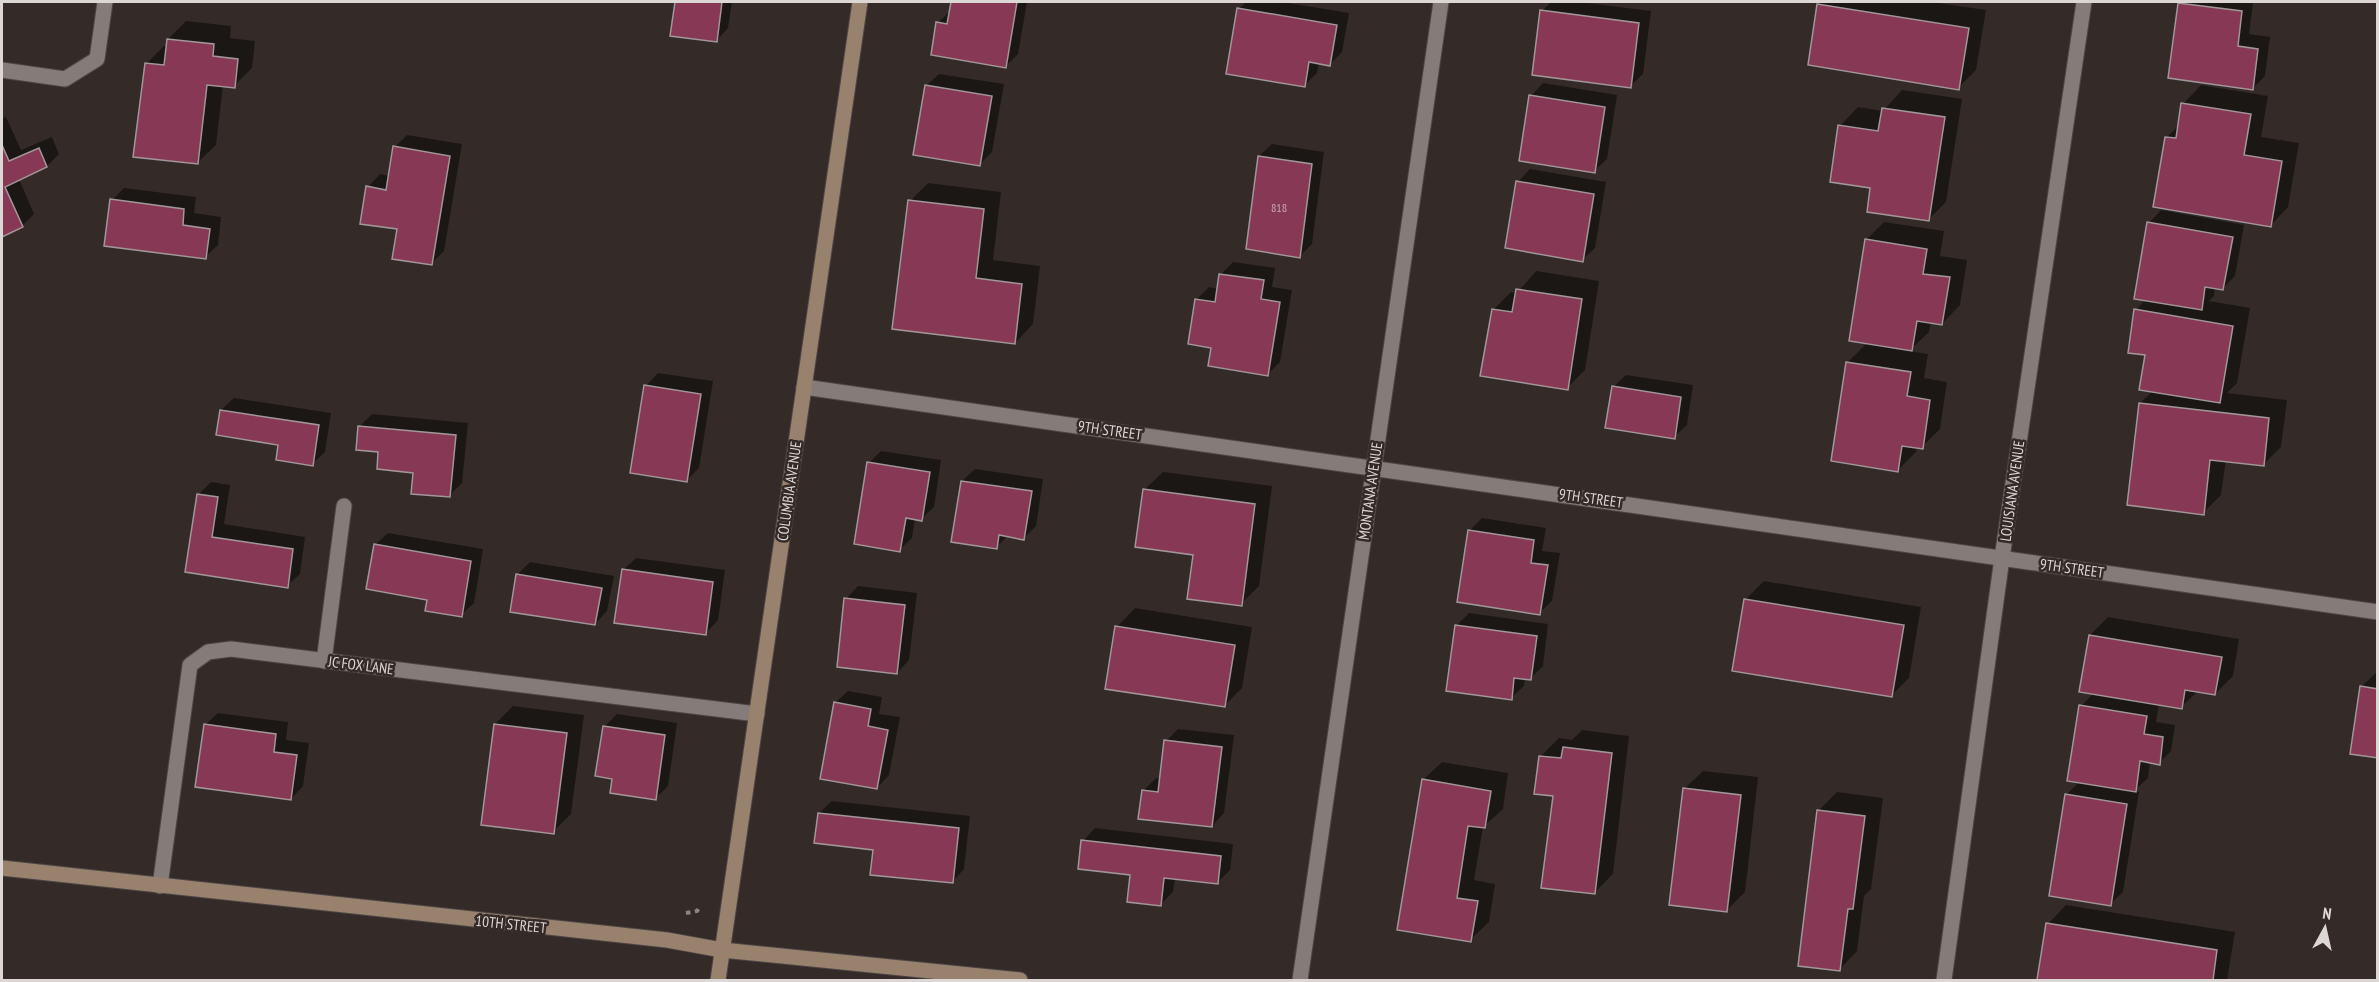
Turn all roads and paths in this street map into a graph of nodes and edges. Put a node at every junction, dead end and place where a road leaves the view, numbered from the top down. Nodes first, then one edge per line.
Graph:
1 (105, 2) edge
2 (860, 2) edge
3 (1441, 2) edge
4 (2084, 2) edge
5 (2, 70) edge
6 (804, 387) junction
7 (1374, 467) junction
8 (344, 506) dead end
9 (2002, 558) junction
10 (2378, 612) edge
11 (324, 661) junction
12 (757, 714) junction
13 (2, 868) edge
14 (160, 886) junction
15 (704, 900) dead end
16 (682, 914) dead end
17 (722, 950) junction
18 (718, 981) edge
19 (1020, 981) edge
20 (1300, 981) edge
21 (1944, 981) edge

1 - 5 street
2 - 6 street, COLUMBIA AVENUE
3 - 7 street, MONTANA AVENUE
4 - 9 street, LOUISIANA AVENUE
6 - 7 street, 9TH STREET
6 - 12 street, COLUMBIA AVENUE
7 - 9 street, 9TH STREET
7 - 20 street, MONTANA AVENUE
8 - 11 street
9 - 10 street, 9TH STREET
9 - 21 street, LOUISIANA AVENUE
11 - 12 street, JC FOX LANE
11 - 14 street, JC FOX LANE
12 - 17 street, COLUMBIA AVENUE
13 - 14 street, 10TH STREET
14 - 17 street, 10TH STREET
15 - 16 path
17 - 18 street, COLUMBIA AVENUE
17 - 19 street, 10TH STREET

